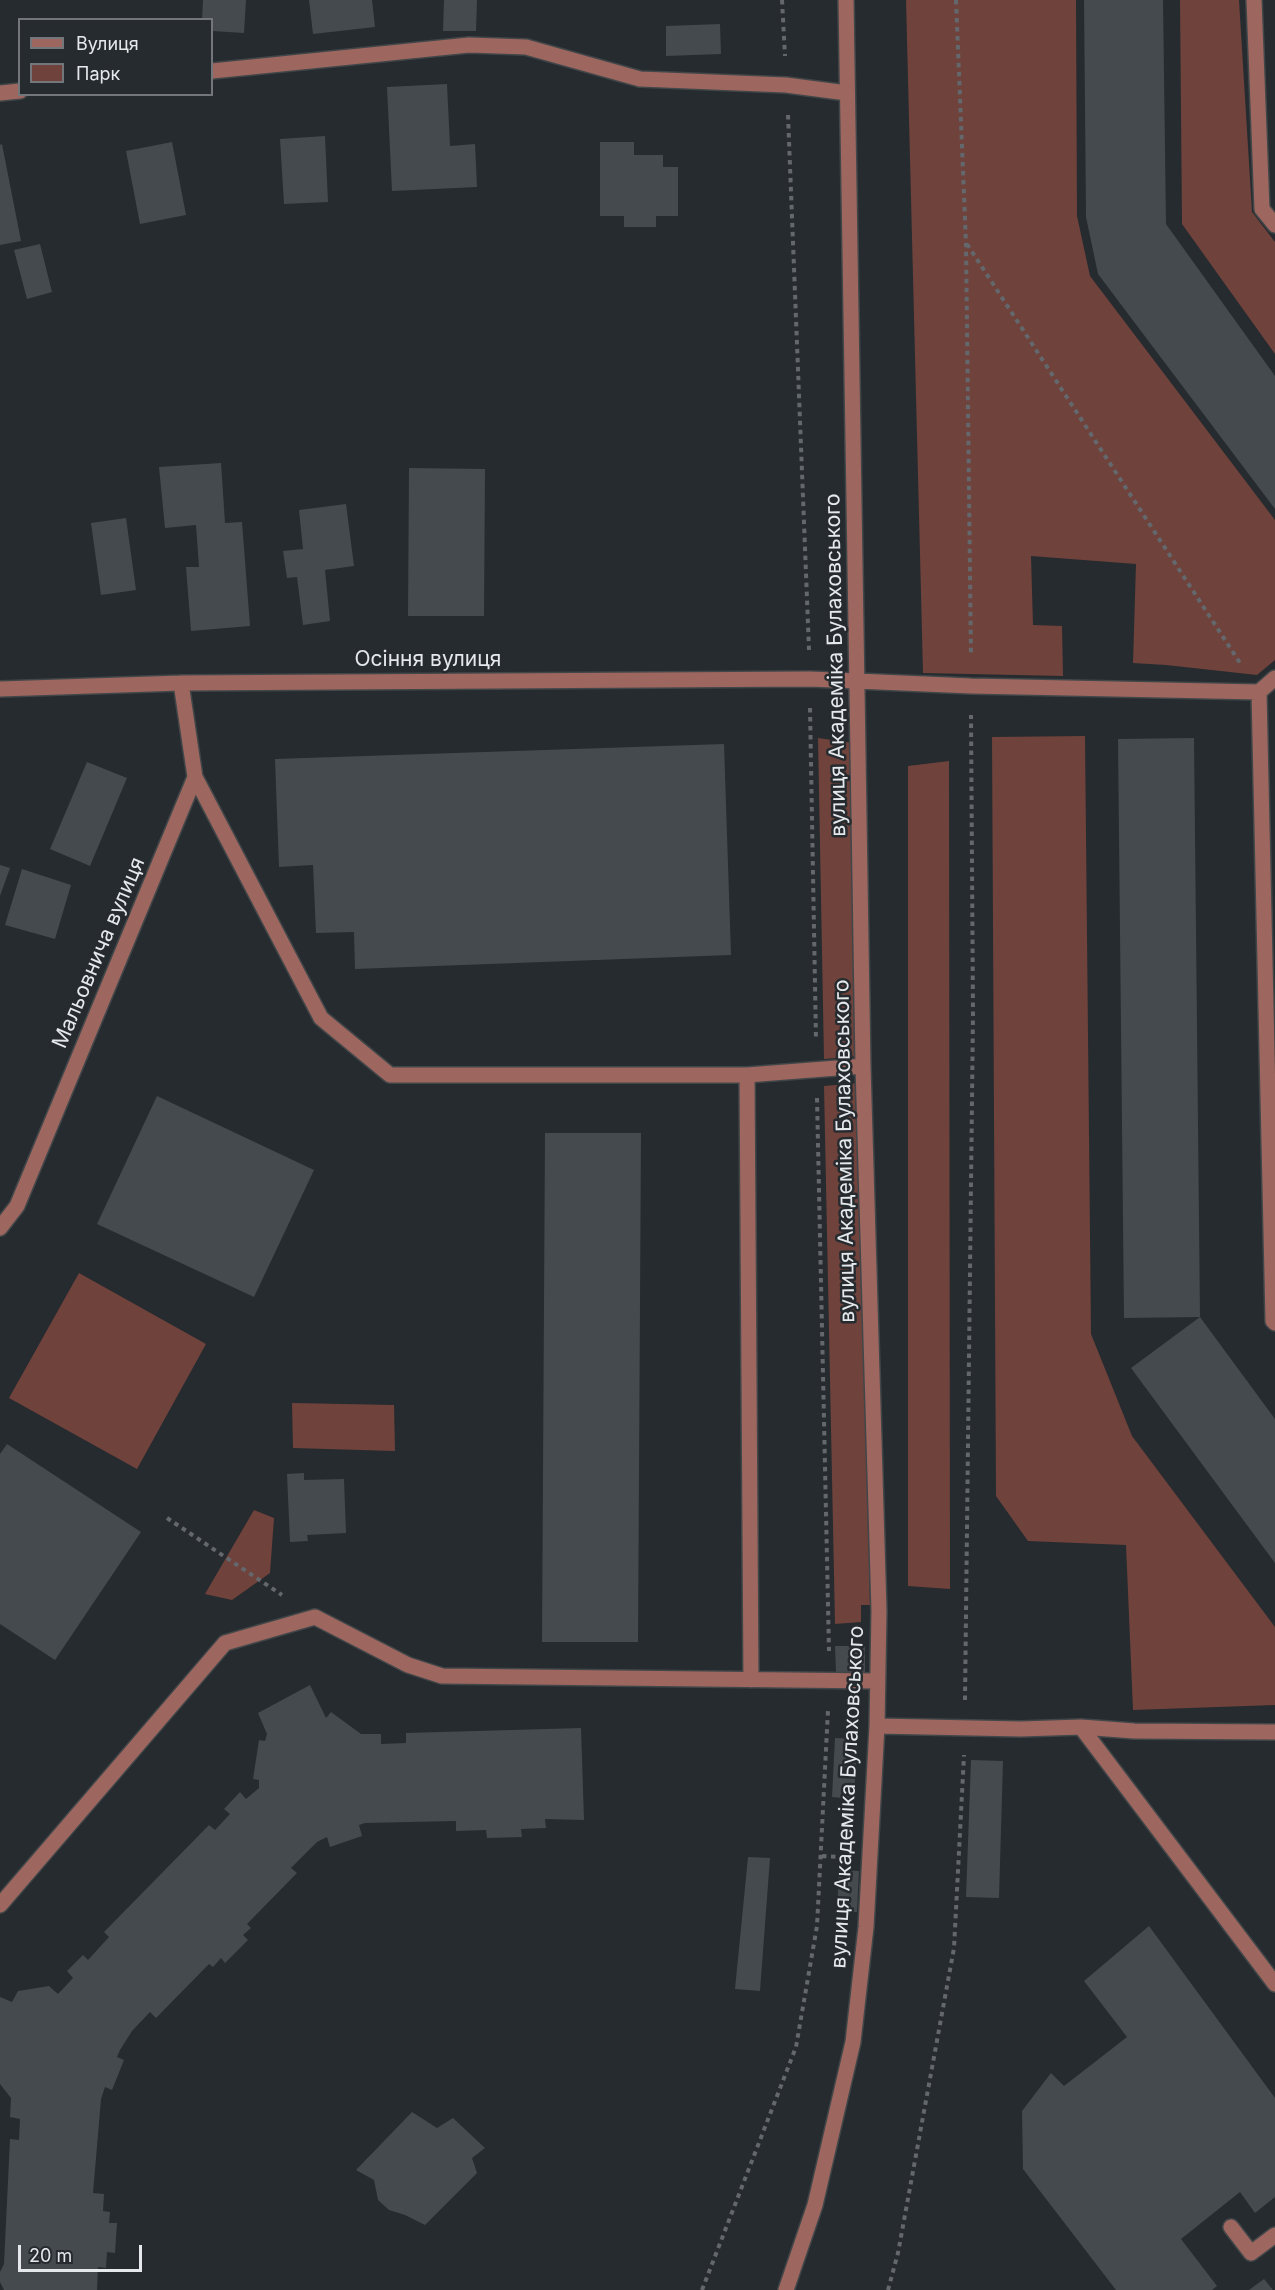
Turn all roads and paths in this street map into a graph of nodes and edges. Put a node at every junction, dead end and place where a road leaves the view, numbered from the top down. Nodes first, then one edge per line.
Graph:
1 (782, 0) edge
2 (846, 0) edge
3 (956, 0) edge
4 (1254, 0) edge
5 (213, 71) edge
6 (786, 85) junction
7 (18, 91) edge
8 (0, 93) edge
9 (847, 93) junction
10 (1275, 225) edge
11 (966, 244) junction
12 (1275, 678) edge
13 (810, 679) junction
14 (857, 679) junction
15 (182, 683) junction
16 (971, 686) junction
17 (0, 689) edge
18 (1259, 692) junction
19 (195, 777) junction
20 (863, 1066) junction
21 (817, 1070) junction
22 (747, 1075) junction
23 (0, 1228) edge
24 (1274, 1251) edge
25 (1275, 1323) edge
26 (167, 1518) dead end
27 (315, 1617) junction
28 (751, 1680) junction
29 (830, 1681) junction
30 (877, 1681) junction
31 (877, 1726) junction
32 (1081, 1727) junction
33 (965, 1728) junction
34 (1275, 1732) edge
35 (0, 1905) edge
36 (1275, 1984) edge
37 (1231, 2227) dead end
38 (1275, 2235) edge
39 (702, 2290) edge
40 (786, 2290) edge
41 (888, 2290) edge

1 - 6 path
2 - 9 street, вулиця Академіка Булаховського
3 - 11 path
4 - 10 street
5 - 6 street
6 - 9 street
6 - 13 path
7 - 8 street
9 - 14 street, вулиця Академіка Булаховського
11 - 16 path
11 - 18 path
12 - 18 street
13 - 14 street, Осіння вулиця
13 - 15 street, Осіння вулиця
13 - 21 path
14 - 16 street, Осіння вулиця
14 - 20 street, вулиця Академіка Булаховського
15 - 17 street, Осіння вулиця
15 - 19 street
16 - 18 street, Осіння вулиця
16 - 33 path
18 - 24 street
19 - 22 street
19 - 23 street, Мальовнича вулиця
20 - 21 street
20 - 30 street, вулиця Академіка Булаховського
21 - 22 street
21 - 29 path
22 - 28 street
24 - 25 street
26 - 27 path
27 - 28 street
27 - 35 street
28 - 29 street
29 - 30 street
29 - 39 path
30 - 31 street, вулиця Академіка Булаховського
31 - 33 street
31 - 40 street, вулиця Академіка Булаховського
32 - 33 street
32 - 34 street
32 - 36 street
33 - 41 path
37 - 38 street

